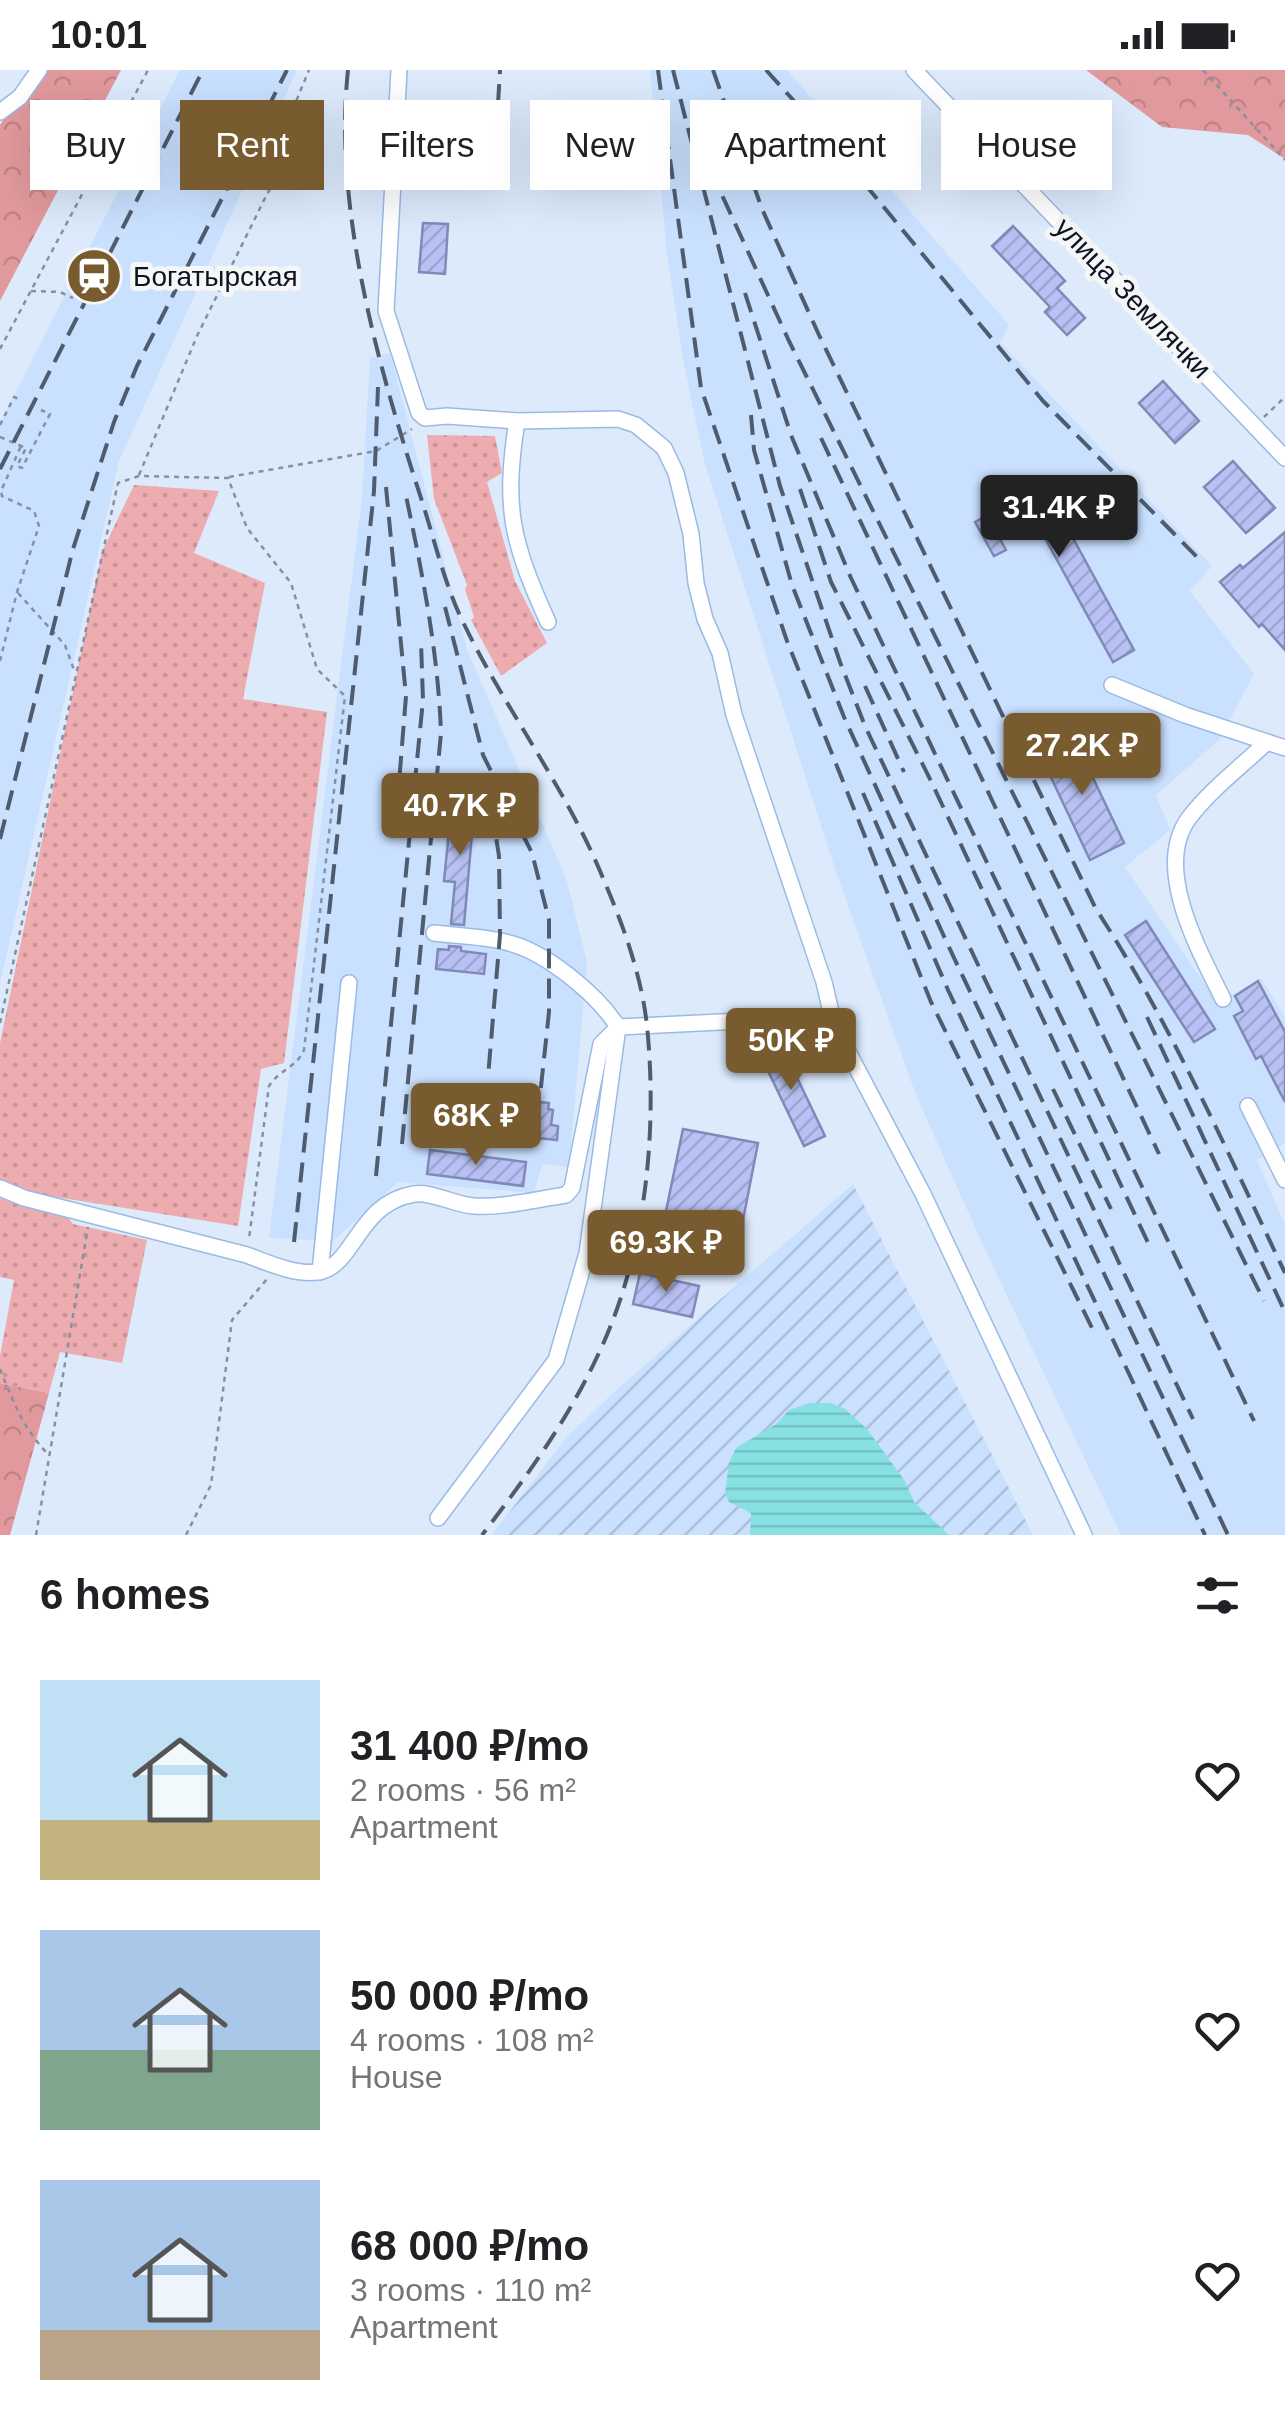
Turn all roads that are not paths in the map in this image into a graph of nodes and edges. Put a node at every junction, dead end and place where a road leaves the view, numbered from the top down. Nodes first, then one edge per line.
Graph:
1 (39, 70) edge
2 (399, 70) edge
3 (914, 70) edge
4 (0, 112) edge
5 (516, 421) junction
6 (1285, 458) edge
7 (548, 622) dead end
8 (1112, 685) dead end
9 (1267, 742) junction
10 (1285, 748) edge
11 (434, 933) dead end
12 (349, 983) dead end
13 (1223, 999) dead end
14 (834, 1026) junction
15 (618, 1027) junction
16 (1248, 1106) dead end
17 (1285, 1180) edge
18 (0, 1188) edge
19 (320, 1272) junction
20 (438, 1518) dead end
21 (1084, 1535) edge

1 - 4 street
2 - 5 street
3 - 6 street, улица Землячки
5 - 7 street
5 - 14 street
8 - 9 street
9 - 10 street
9 - 13 street
11 - 15 street
12 - 19 street
14 - 15 street
14 - 21 street
15 - 19 street
15 - 20 street
16 - 17 street
18 - 19 street

